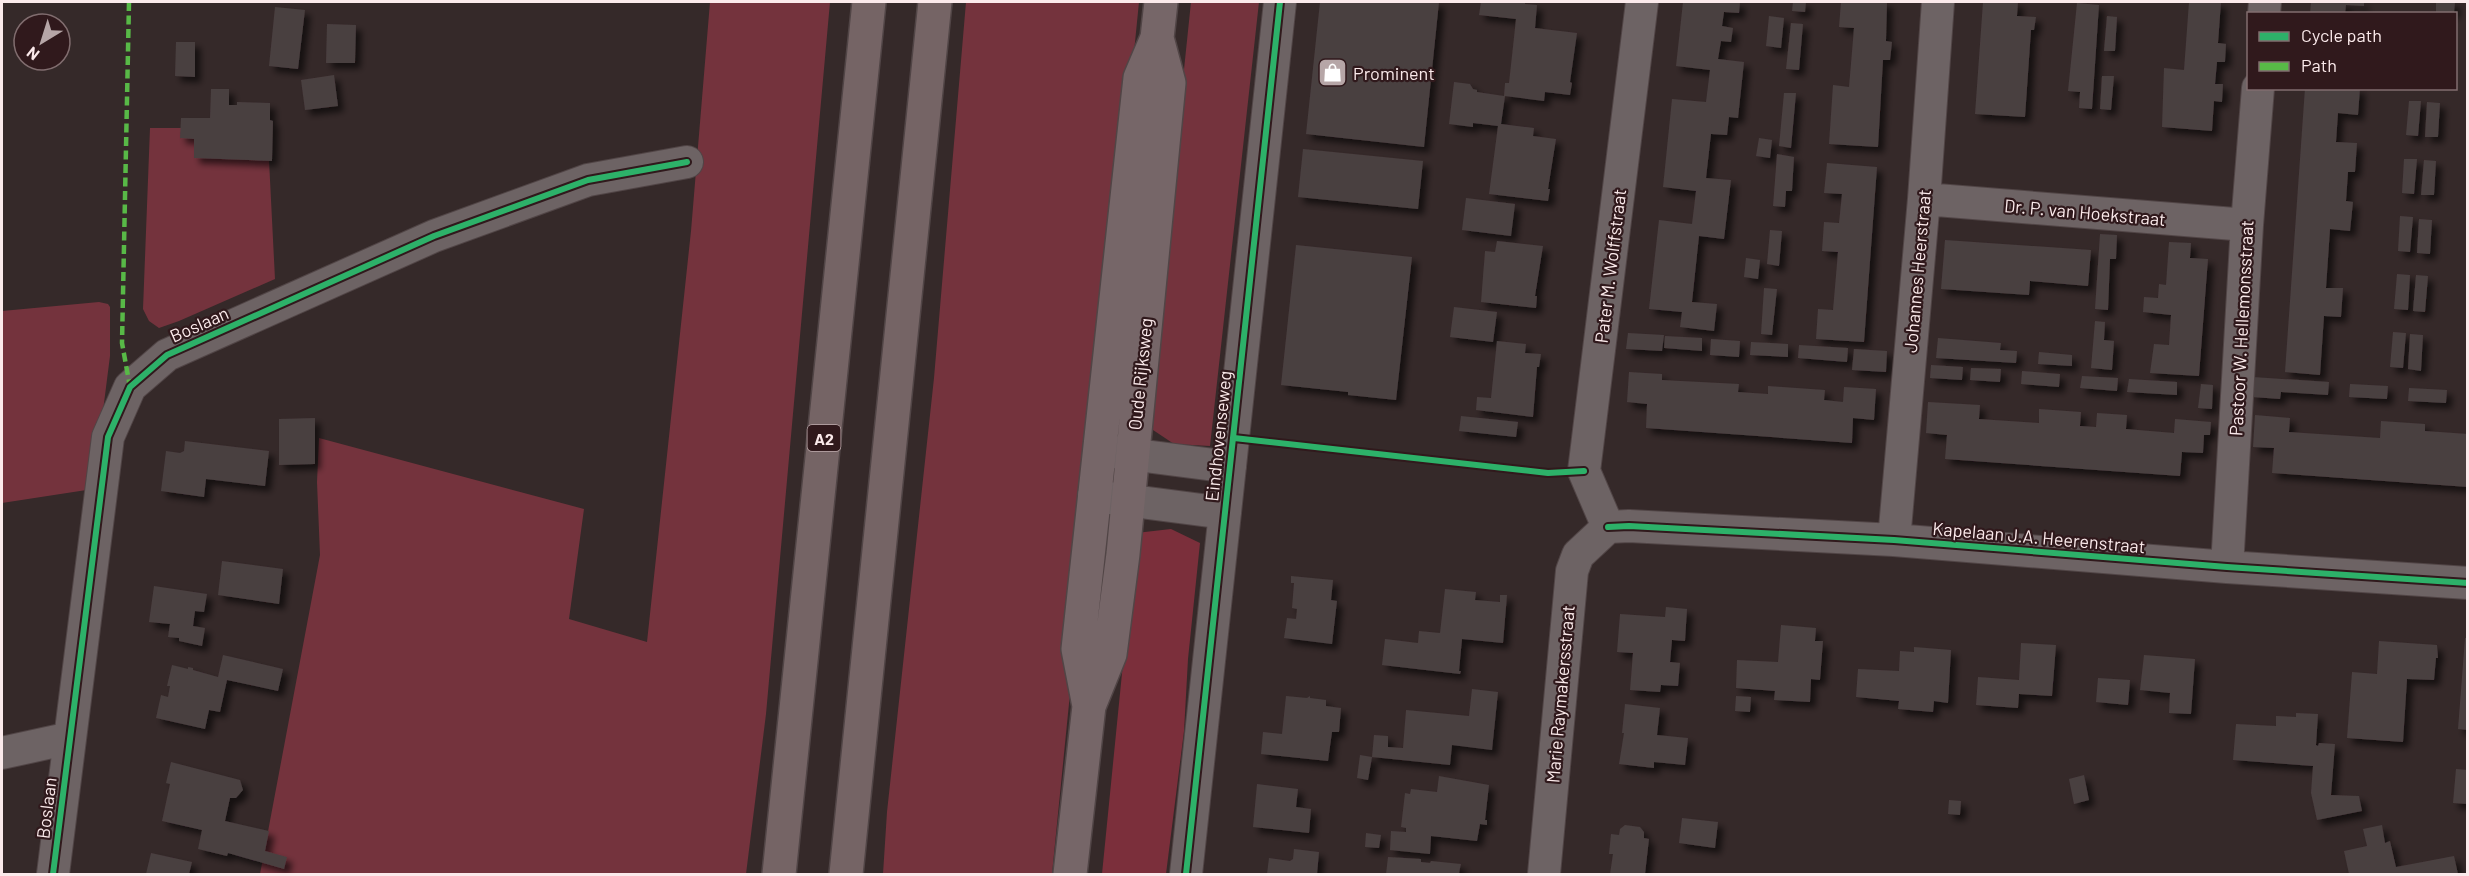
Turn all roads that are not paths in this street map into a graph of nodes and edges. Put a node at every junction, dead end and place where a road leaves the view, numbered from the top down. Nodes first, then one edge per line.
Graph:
1 (869, 2) edge
2 (935, 2) edge
3 (1161, 2) edge
4 (1280, 2) edge
5 (1642, 2) edge
6 (1938, 2) edge
7 (1157, 38) junction
8 (2258, 90) edge
9 (687, 162) dead end
10 (1924, 199) junction
11 (2247, 225) junction
12 (1099, 450) junction
13 (1132, 455) junction
14 (1230, 467) junction
15 (1094, 496) junction
16 (1127, 500) junction
17 (1225, 513) junction
18 (1608, 527) junction
19 (1894, 540) junction
20 (2227, 567) junction
21 (2468, 583) edge
22 (1089, 706) junction
23 (70, 738) junction
24 (2, 753) edge
25 (53, 874) edge
26 (779, 874) edge
27 (846, 874) edge
28 (1070, 874) edge
29 (1186, 874) edge
30 (1544, 874) edge

1 - 26 highway, A2
2 - 27 highway
3 - 7 main road, Oude Rijksweg
4 - 14 street, Eindhovenseweg
5 - 18 street, Pater M. Wolffstraat
6 - 10 street, Johannes Heerstraat
7 - 12 main road, Oude Rijksweg
7 - 13 main road, Oude Rijksweg
8 - 11 street, Pastoor W. Hellemonsstraat
9 - 23 street, Boslaan
10 - 11 street, Dr. P. van Hoekstraat
10 - 19 street, Johannes Heerstraat
11 - 20 street, Pastoor W. Hellemonsstraat
12 - 13 street, Eindhovenseweg
12 - 15 main road, Oude Rijksweg
13 - 14 street, Eindhovenseweg
13 - 16 main road, Oude Rijksweg
14 - 17 street, Eindhovenseweg
15 - 16 street, Eindhovenseweg
15 - 22 main road, Oude Rijksweg
16 - 17 street, Eindhovenseweg
16 - 22 main road, Oude Rijksweg
17 - 29 street, Eindhovenseweg
18 - 19 street, Kapelaan J.A. Heerenstraat
18 - 30 street, Marie Raymakersstraat
19 - 20 street, Kapelaan J.A. Heerenstraat
20 - 21 street, Kapelaan J.A. Heerenstraat
22 - 28 main road, Oude Rijksweg
23 - 24 street
23 - 25 street, Boslaan

